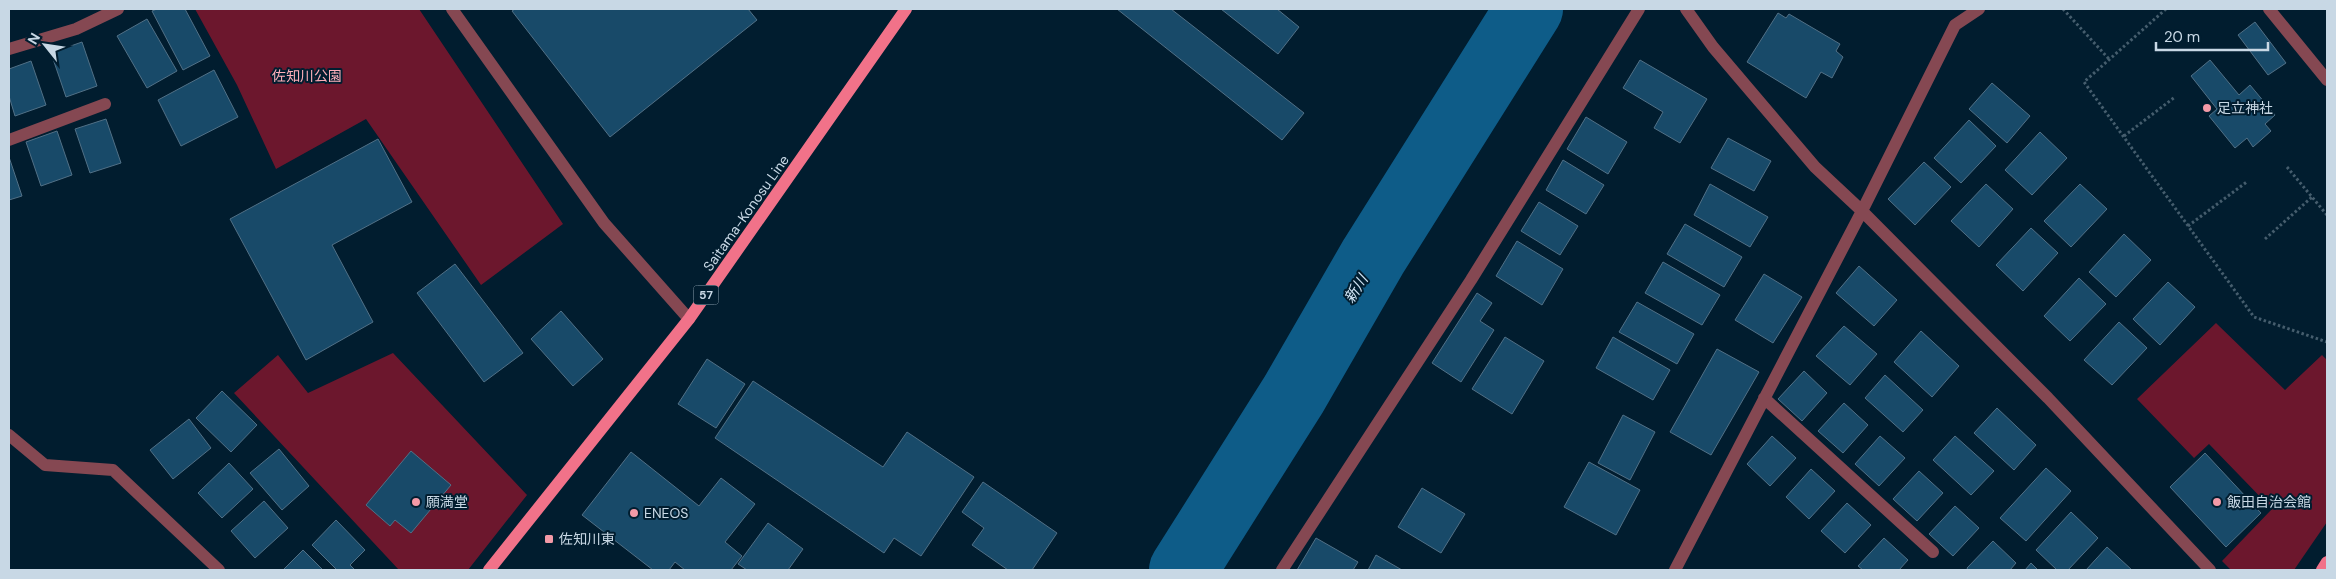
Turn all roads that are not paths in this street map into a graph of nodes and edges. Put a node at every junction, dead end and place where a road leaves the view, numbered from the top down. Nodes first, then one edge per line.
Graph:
1 (118, 9) edge
2 (452, 9) edge
3 (906, 9) edge
4 (1639, 9) edge
5 (1686, 9) edge
6 (1979, 9) edge
7 (2270, 9) edge
8 (9, 49) edge
9 (2327, 80) edge
10 (106, 104) dead end
11 (9, 140) edge
12 (1862, 211) junction
13 (689, 319) junction
14 (1764, 398) junction
15 (9, 435) edge
16 (1933, 552) dead end
17 (2327, 562) edge
18 (219, 570) edge
19 (489, 570) edge
20 (1282, 570) edge
21 (1675, 570) edge
22 (2210, 570) edge
23 (2322, 570) edge

1 - 8 street
2 - 13 street
3 - 13 main road, Saitama-Konosu Line / 57
4 - 20 street
5 - 12 street
6 - 12 street
7 - 9 street
10 - 11 street
12 - 14 street
12 - 22 street
13 - 19 main road, Saitama-Konosu Line / 57
14 - 16 street
14 - 21 street
15 - 18 street
17 - 23 main road

